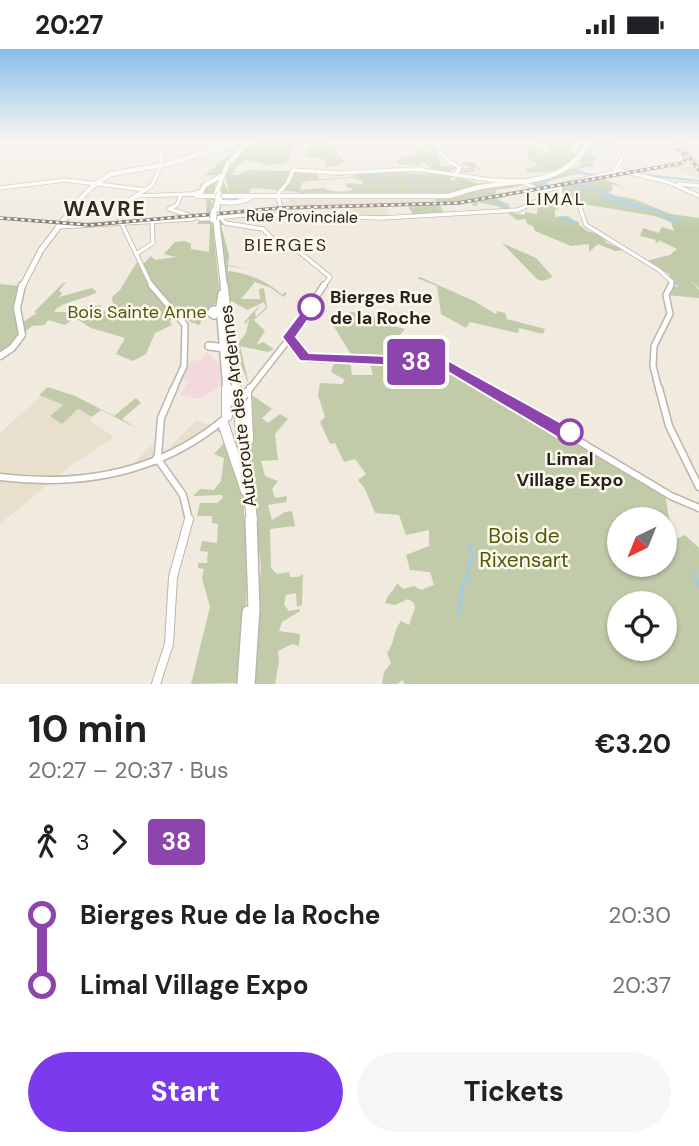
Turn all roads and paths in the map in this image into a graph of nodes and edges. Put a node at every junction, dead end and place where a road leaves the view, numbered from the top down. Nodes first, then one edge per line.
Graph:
1 (138, 170) edge
2 (158, 170) edge
3 (226, 170) edge
4 (227, 170) edge
5 (403, 170) edge
6 (420, 170) edge
7 (459, 170) edge
8 (567, 170) joint
9 (620, 170) joint
10 (456, 175) junction
11 (222, 177) junction
12 (540, 180) junction
13 (520, 182) junction
14 (96, 183) junction
15 (675, 184) junction
16 (535, 185) junction
17 (699, 186) edge
18 (560, 187) junction
19 (0, 188) edge
20 (321, 189) dead end
21 (146, 190) junction
22 (217, 194) junction
23 (278, 194) junction
24 (343, 194) junction
25 (191, 195) junction
26 (239, 195) junction
27 (315, 195) junction
28 (251, 196) junction
29 (302, 196) dead end
30 (699, 196) edge
31 (135, 197) junction
32 (558, 202) junction
33 (301, 203) dead end
34 (171, 209) joint
35 (215, 209) junction
36 (282, 213) junction
37 (196, 218) junction
38 (217, 218) junction
39 (152, 221) junction
40 (122, 224) junction
41 (57, 227) junction
42 (136, 254) junction
43 (139, 262) joint
44 (225, 296) junction
45 (185, 328) joint
46 (239, 329) dead end
47 (288, 340) junction
48 (209, 346) dead end
49 (227, 348) junction
50 (0, 356) edge
51 (232, 375) junction
52 (246, 394) junction
53 (227, 417) junction
54 (207, 435) junction
55 (160, 459) junction
56 (0, 478) edge
57 (247, 486) junction
58 (699, 487) edge
59 (699, 509) edge
60 (156, 684) edge
61 (243, 684) edge
62 (248, 684) edge

1 - 14 main road
2 - 21 street
3 - 11 highway, Autoroute des Ardennes
4 - 11 highway, Autoroute des Ardennes
5 - 23 street
6 - 10 street
7 - 10 street
8 - 12 highway
8 - 13 highway
9 - 15 street
9 - 18 street
10 - 13 street
11 - 22 highway, Autoroute des Ardennes
11 - 25 highway
11 - 26 highway
12 - 13 highway
12 - 16 highway
13 - 16 highway
13 - 24 highway
13 - 24 highway
14 - 19 street
14 - 21 street
14 - 41 main road
15 - 17 street
15 - 30 street
16 - 18 street
18 - 32 street
20 - 27 highway
21 - 31 street
22 - 25 highway
22 - 26 highway
22 - 35 highway, Autoroute des Ardennes
23 - 24 highway
23 - 26 highway
23 - 27 highway
23 - 28 highway
23 - 36 street
24 - 27 highway
25 - 26 highway
25 - 26 highway
25 - 31 street
25 - 34 street
25 - 35 highway
26 - 28 highway
28 - 35 highway
29 - 33 street
31 - 40 street
32 - 36 street, Rue Provinciale
32 - 58 street
34 - 37 street, Rue Provinciale
35 - 38 highway, Autoroute des Ardennes, bridge
36 - 38 street, Rue Provinciale
37 - 38 street, Rue Provinciale
37 - 39 street
38 - 44 highway, Autoroute des Ardennes
38 - 47 street
39 - 40 street
39 - 42 street
40 - 41 street
40 - 42 street
41 - 50 main road
42 - 43 street
43 - 45 street
44 - 49 highway, Autoroute des Ardennes
44 - 49 highway
44 - 51 highway, Autoroute des Ardennes
45 - 55 street
46 - 49 highway
47 - 52 street
47 - 59 street
48 - 49 highway
49 - 51 highway
49 - 53 highway
49 - 57 highway, Autoroute des Ardennes
51 - 57 highway, Autoroute des Ardennes
52 - 53 street, bridge
52 - 57 highway
53 - 54 street
53 - 54 street
53 - 57 highway
54 - 55 street
55 - 56 street
55 - 60 street
57 - 61 highway, Autoroute des Ardennes
57 - 62 highway, Autoroute des Ardennes

